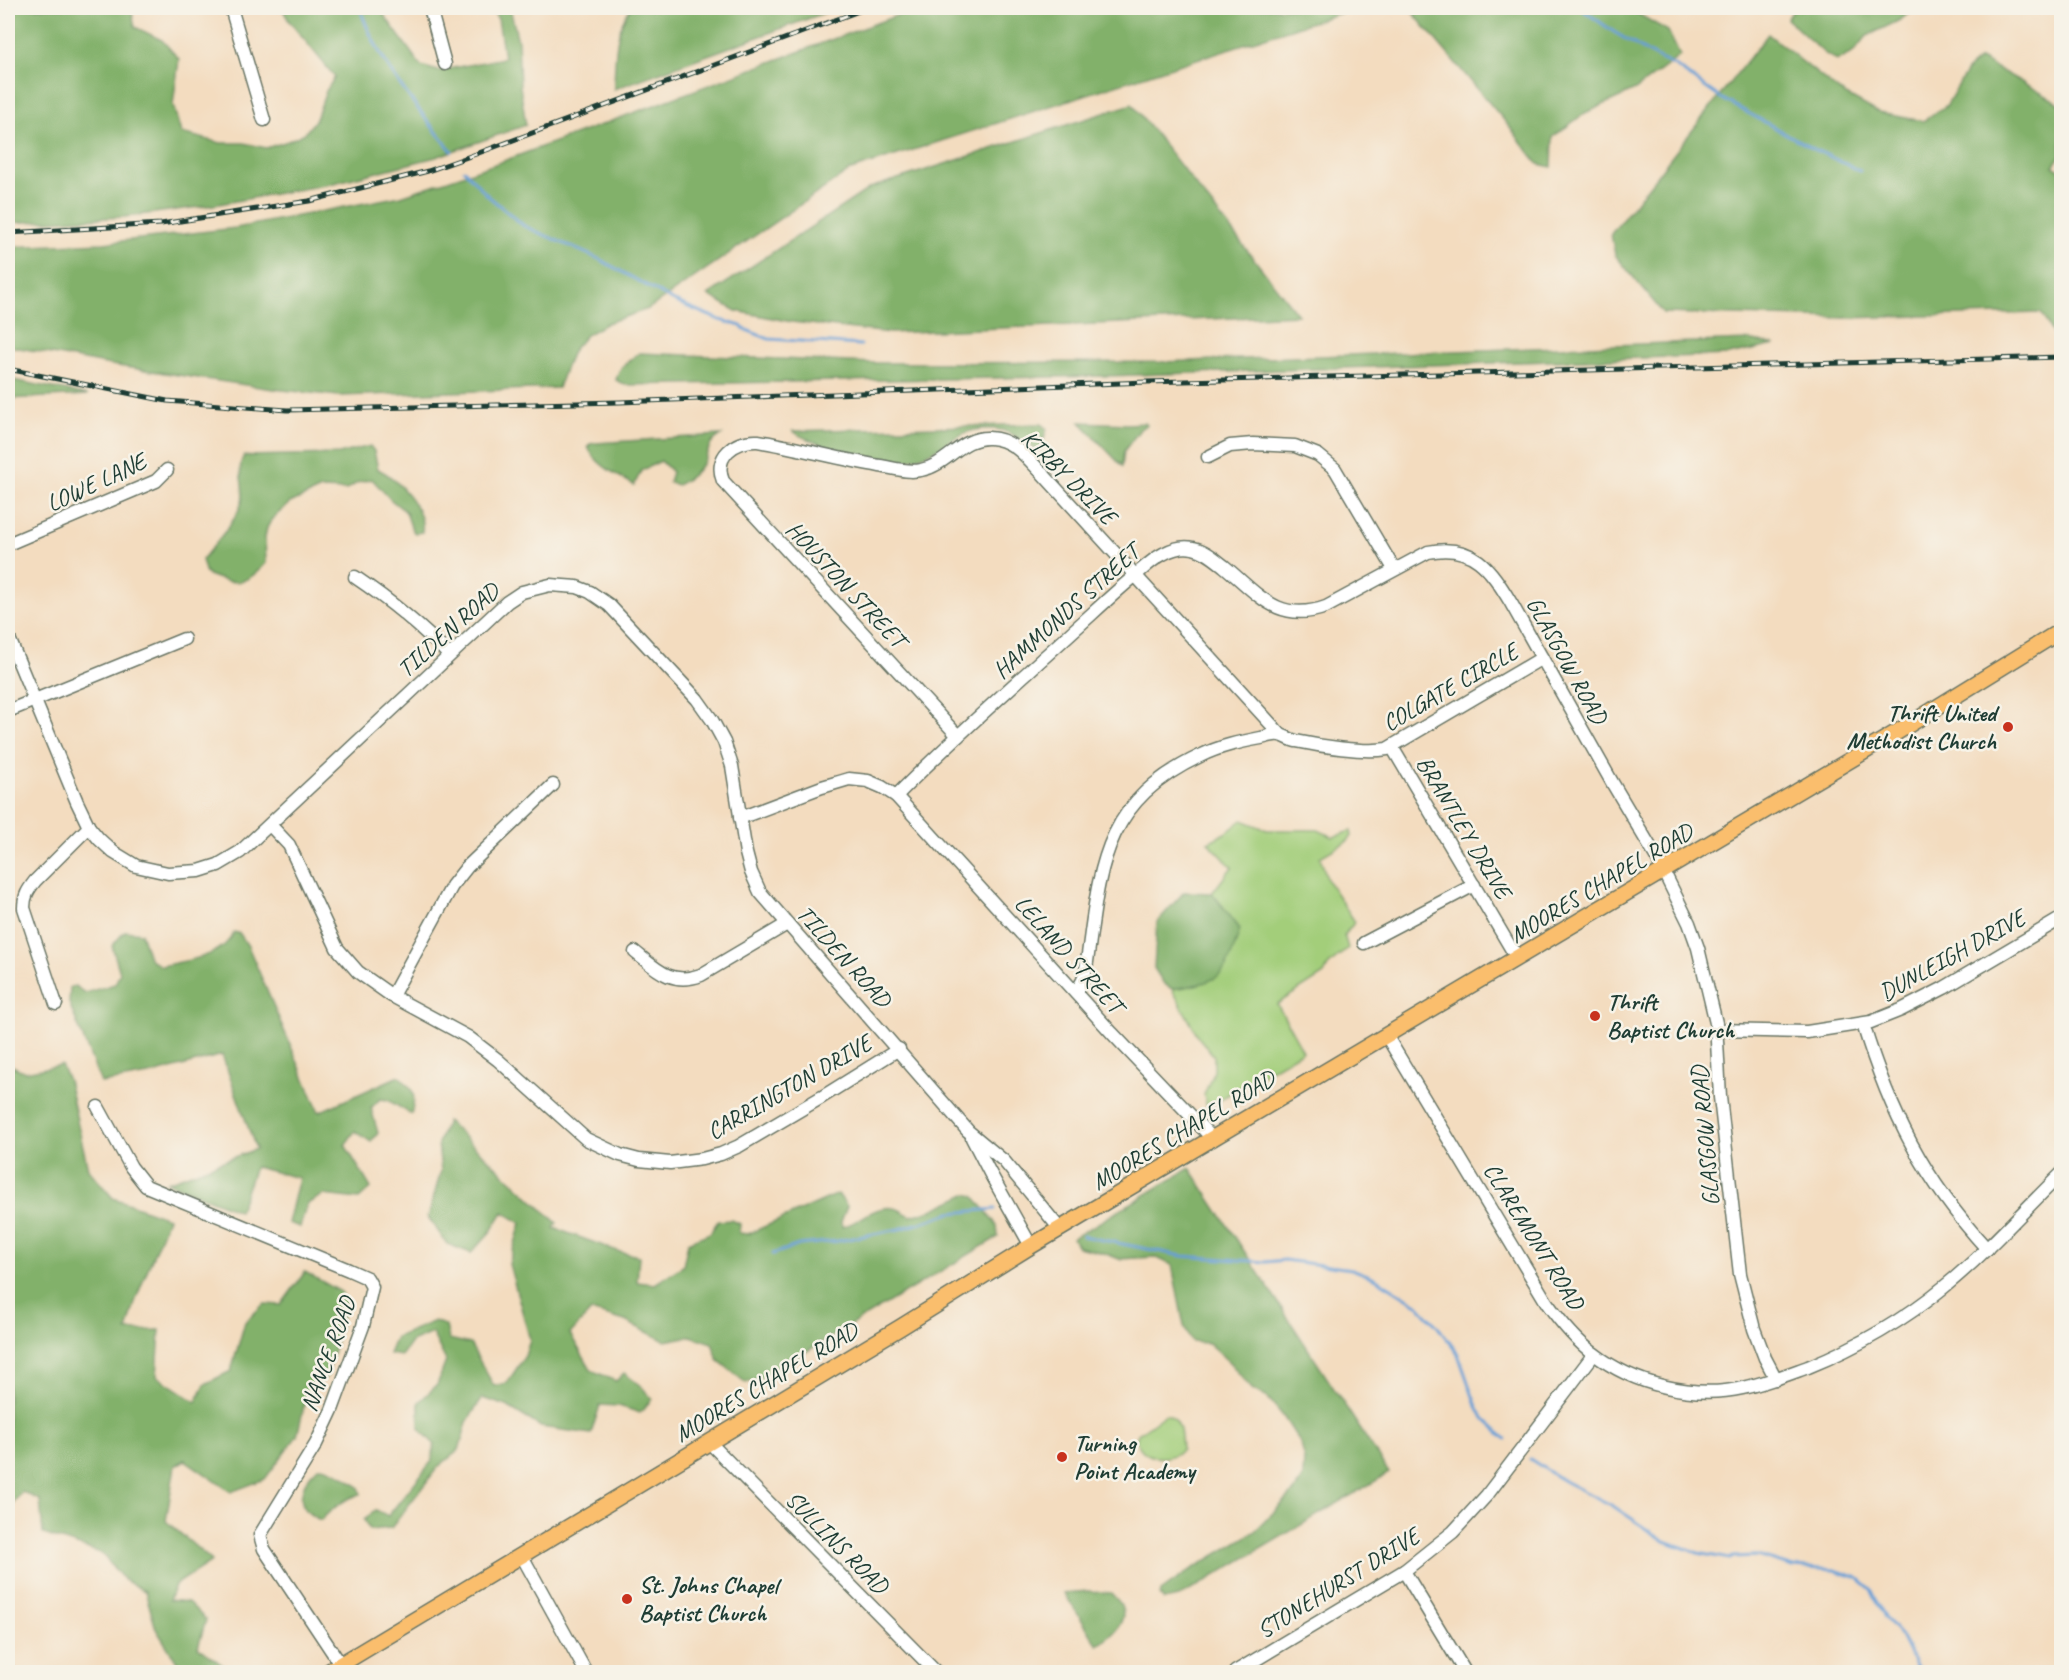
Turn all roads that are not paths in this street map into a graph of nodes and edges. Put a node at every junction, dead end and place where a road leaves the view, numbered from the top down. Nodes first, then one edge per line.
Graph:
1 (231, 8) edge
2 (430, 8) edge
3 (445, 64) dead end
4 (264, 120) dead end
5 (724, 454) joint
6 (1208, 457) dead end
7 (167, 470) dead end
8 (8, 544) edge
9 (1467, 555) joint
10 (1394, 569) junction
11 (1136, 575) junction
12 (355, 577) dead end
13 (2061, 630) edge
14 (8, 636) edge
15 (184, 639) dead end
16 (450, 655) junction
17 (1542, 658) junction
18 (34, 700) junction
19 (8, 711) edge
20 (1280, 734) junction
21 (958, 736) junction
22 (1392, 747) junction
23 (553, 785) dead end
24 (896, 796) junction
25 (740, 818) junction
26 (270, 825) junction
27 (89, 827) junction
28 (1664, 871) junction
29 (1474, 885) junction
30 (2061, 918) edge
31 (787, 924) junction
32 (1364, 943) dead end
33 (635, 952) dead end
34 (1520, 956) junction
35 (1076, 993) junction
36 (392, 996) junction
37 (56, 1004) dead end
38 (1863, 1024) junction
39 (1717, 1030) junction
40 (1386, 1035) junction
41 (898, 1049) junction
42 (98, 1107) dead end
43 (968, 1131) junction
44 (1213, 1139) junction
45 (2061, 1173) edge
46 (1060, 1229) junction
47 (1031, 1246) junction
48 (1987, 1249) junction
49 (1594, 1354) junction
50 (1776, 1379) junction
51 (709, 1442) junction
52 (522, 1556) junction
53 (1404, 1571) junction
54 (335, 1669) edge
55 (586, 1672) edge
56 (936, 1672) edge
57 (1237, 1672) edge
58 (1465, 1672) edge

1 - 4 street
2 - 3 street
5 - 11 street, KIRBY DRIVE
5 - 21 street, HOUSTON STREET
6 - 10 street
7 - 8 street, LOWE LANE
9 - 10 street, HAMMONDS STREET
9 - 17 street, GLASGOW ROAD
10 - 11 street, HAMMONDS STREET
11 - 20 street, KIRBY DRIVE
11 - 21 street, HAMMONDS STREET
12 - 16 street
13 - 28 main road, MOORES CHAPEL ROAD
14 - 18 street, TILDEN ROAD
15 - 18 street
16 - 25 street, TILDEN ROAD
16 - 26 street, TILDEN ROAD
17 - 22 street, COLGATE CIRCLE
17 - 28 street, GLASGOW ROAD
18 - 19 street
18 - 27 street, TILDEN ROAD
20 - 22 street, COLGATE CIRCLE
20 - 35 street, COLGATE CIRCLE
21 - 24 street, HAMMONDS STREET
22 - 29 street, BRANTLEY DRIVE
23 - 36 street
24 - 25 street
24 - 35 street, LELAND STREET
25 - 31 street, TILDEN ROAD
26 - 27 street, TILDEN ROAD
26 - 36 street, CARRINGTON DRIVE
27 - 37 street
28 - 34 main road, MOORES CHAPEL ROAD
28 - 39 street, GLASGOW ROAD
29 - 32 street
29 - 34 street, BRANTLEY DRIVE
30 - 38 street, DUNLEIGH DRIVE
31 - 33 street
31 - 41 street, TILDEN ROAD
34 - 40 main road, MOORES CHAPEL ROAD
35 - 44 street, LELAND STREET
36 - 41 street, CARRINGTON DRIVE
38 - 39 street, DUNLEIGH DRIVE
38 - 48 street
39 - 50 street, GLASGOW ROAD
40 - 44 main road, MOORES CHAPEL ROAD
40 - 49 street, CLAREMONT ROAD
41 - 43 street, TILDEN ROAD
42 - 54 street, NANCE ROAD
43 - 46 street, TILDEN ROAD
43 - 47 street, TILDEN ROAD
44 - 46 main road, MOORES CHAPEL ROAD
45 - 48 street, CLAREMONT ROAD
46 - 47 main road, MOORES CHAPEL ROAD
47 - 51 main road, MOORES CHAPEL ROAD
48 - 50 street, CLAREMONT ROAD
49 - 50 street, CLAREMONT ROAD
49 - 53 street, STONEHURST DRIVE
51 - 52 main road, MOORES CHAPEL ROAD
51 - 56 street, SULLINS ROAD
52 - 54 main road, MOORES CHAPEL ROAD
52 - 55 street
53 - 57 street, STONEHURST DRIVE
53 - 58 street

